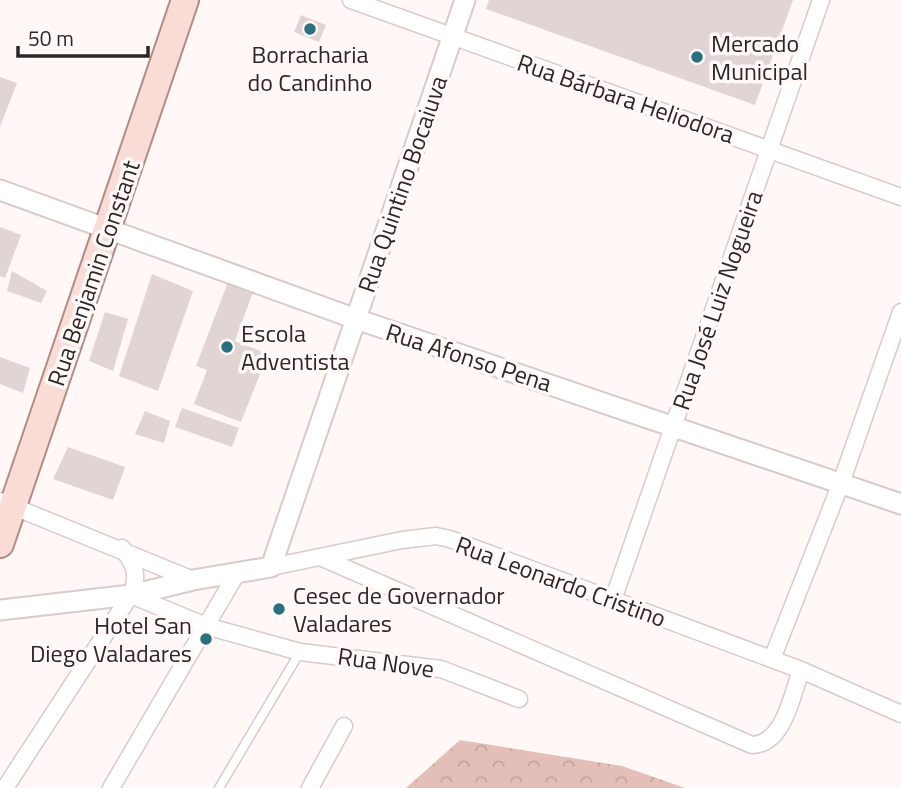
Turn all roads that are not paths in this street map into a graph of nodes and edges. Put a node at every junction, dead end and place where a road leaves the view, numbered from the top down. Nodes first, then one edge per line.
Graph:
1 (185, 0) edge
2 (351, 0) edge
3 (465, 0) edge
4 (821, 0) edge
5 (452, 38) junction
6 (769, 148) junction
7 (0, 190) edge
8 (901, 197) edge
9 (109, 228) junction
10 (901, 312) edge
11 (356, 319) junction
12 (673, 425) junction
13 (841, 483) junction
14 (7, 503) edge
15 (901, 504) edge
16 (0, 544) edge
17 (122, 548) junction
18 (320, 557) junction
19 (271, 567) junction
20 (237, 573) junction
21 (193, 580) junction
22 (131, 595) junction
23 (613, 600) junction
24 (0, 610) edge
25 (206, 626) junction
26 (300, 652) junction
27 (772, 659) junction
28 (801, 670) junction
29 (519, 699) dead end
30 (901, 714) edge
31 (344, 726) dead end
32 (5, 788) edge
33 (111, 788) edge
34 (219, 788) edge
35 (310, 788) edge

1 - 9 main road, Rua Benjamin Constant
2 - 5 street, Rua Bárbara Heliodora
3 - 5 street, Rua Quintino Bocaiuva
4 - 6 street, Rua José Luiz Nogueira
5 - 6 street, Rua Bárbara Heliodora
5 - 11 street, Rua Quintino Bocaiuva
6 - 8 street, Rua Bárbara Heliodora
6 - 12 street, Rua José Luiz Nogueira
7 - 9 street, Rua Afonso Pena
9 - 11 street, Rua Afonso Pena
9 - 14 main road, Rua Benjamin Constant
10 - 13 street
11 - 12 street, Rua Afonso Pena
11 - 19 street, Rua Quintino Bocaiuva
12 - 13 street, Rua Afonso Pena
12 - 23 street, Rua José Luiz Nogueira
13 - 15 street, Rua Afonso Pena
13 - 27 street
14 - 16 main road, Rua Benjamin Constant
14 - 17 street
17 - 21 street
17 - 22 street
18 - 19 street, Rua Leonardo Cristino
18 - 23 street, Rua Leonardo Cristino
18 - 28 street
19 - 20 street, Rua Leonardo Cristino
20 - 21 street, Rua Leonardo Cristino
20 - 25 street
21 - 22 street, Rua Leonardo Cristino
22 - 24 street, Rua Leonardo Cristino
22 - 25 street, Rua Nove
22 - 32 street
23 - 27 street, Rua Leonardo Cristino
25 - 26 street, Rua Nove
25 - 33 street
26 - 29 street, Rua Nove
26 - 34 lane
27 - 28 street, Rua Leonardo Cristino
28 - 30 street, Rua Leonardo Cristino
31 - 35 street

